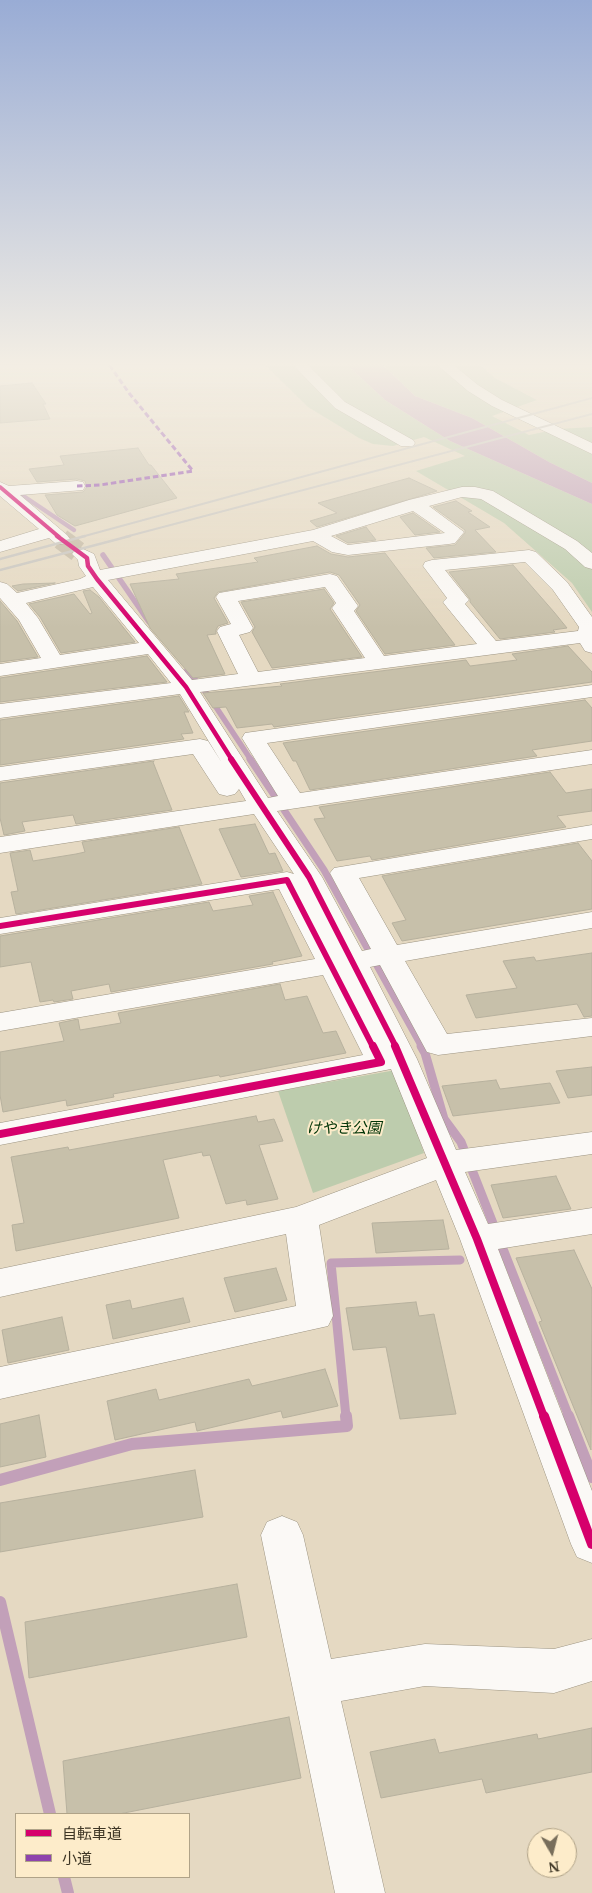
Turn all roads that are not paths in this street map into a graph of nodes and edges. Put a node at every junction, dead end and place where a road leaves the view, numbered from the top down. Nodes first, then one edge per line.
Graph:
1 (77, 486) dead end
2 (2, 489) edge
3 (415, 504) junction
4 (316, 535) junction
5 (592, 542) edge
6 (570, 545) junction
7 (0, 547) edge
8 (81, 554) tunnel mouth
9 (592, 563) edge
10 (109, 574) junction
11 (6, 594) edge
12 (589, 642) edge
13 (154, 647) junction
14 (490, 648) junction
15 (378, 662) junction
16 (54, 663) junction
17 (0, 670) edge
18 (251, 678) junction
19 (195, 686) junction
20 (592, 691) edge
21 (0, 711) edge
22 (592, 757) edge
23 (0, 774) edge
24 (266, 805) junction
25 (592, 832) edge
26 (0, 844) edge
27 (592, 920) edge
28 (0, 926) edge
29 (359, 960) junction
30 (0, 1022) edge
31 (592, 1027) edge
32 (0, 1134) edge
33 (592, 1143) edge
34 (446, 1164) junction
35 (301, 1218) junction
36 (591, 1223) edge
37 (493, 1236) junction
38 (0, 1283) edge
39 (0, 1383) edge
40 (282, 1534) dead end
41 (592, 1544) edge
42 (592, 1660) edge
43 (314, 1683) junction
44 (360, 1893) edge

1 - 2 street
2 - 7 street
3 - 4 street
3 - 4 street
3 - 6 street
4 - 10 street
5 - 6 street
6 - 9 street
8 - 10 street
10 - 11 street
10 - 13 street
11 - 16 street
12 - 14 street
12 - 14 street
13 - 16 street
13 - 19 street
14 - 15 street
15 - 18 street
15 - 18 street
16 - 17 street
18 - 19 street
19 - 21 street
19 - 24 street
20 - 24 street
22 - 24 street
23 - 24 street
24 - 26 street
24 - 29 street
25 - 29 street
27 - 29 street
28 - 29 street
29 - 30 street
29 - 31 street
29 - 32 street
29 - 34 street
33 - 34 street
34 - 35 street
34 - 37 street
35 - 38 street
35 - 39 street
36 - 37 street
37 - 41 street
40 - 43 street
42 - 43 street
43 - 44 street

